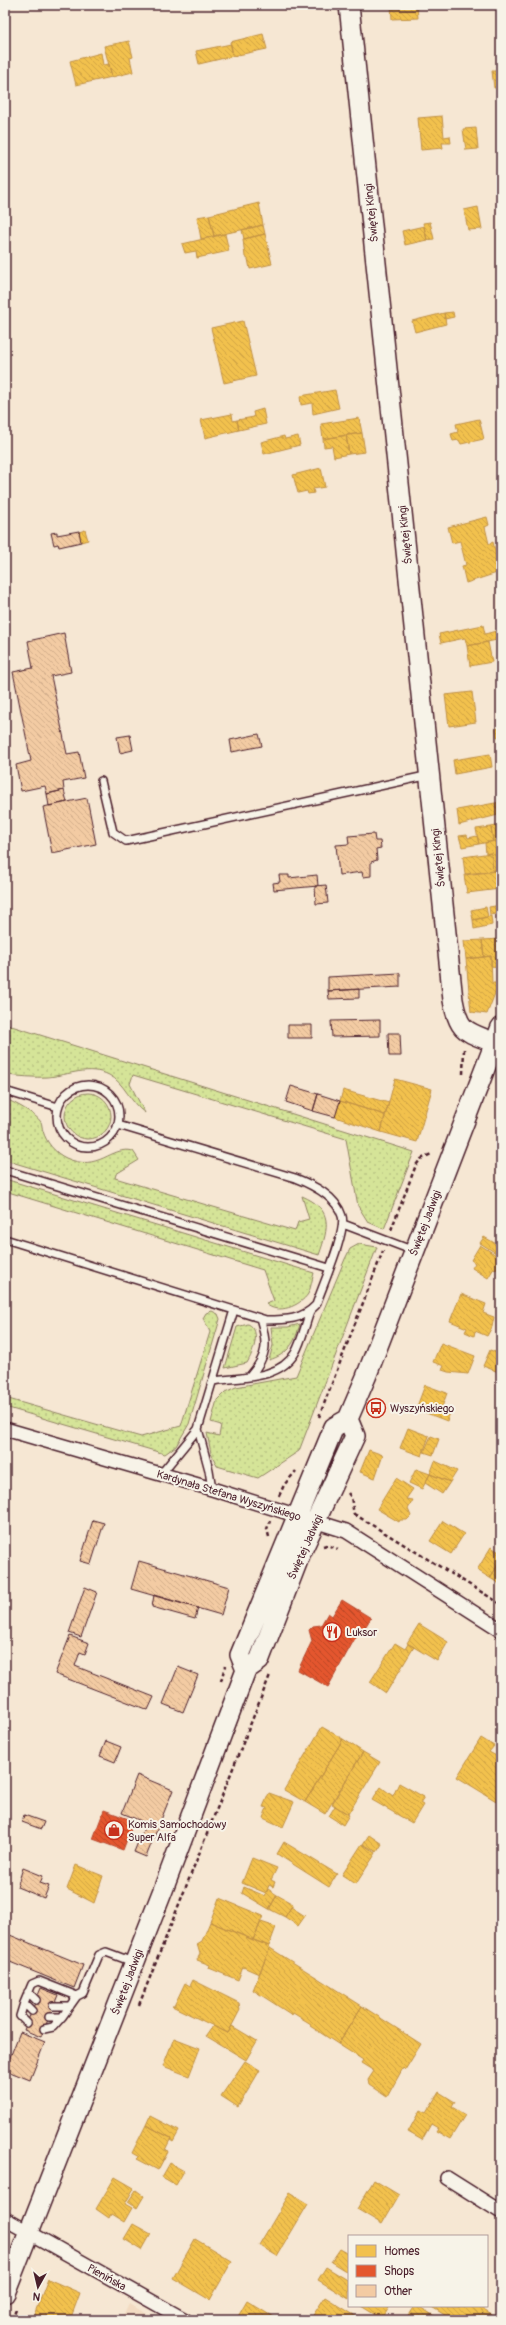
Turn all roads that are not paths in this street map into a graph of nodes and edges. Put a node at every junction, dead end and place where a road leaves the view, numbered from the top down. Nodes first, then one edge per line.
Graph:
1 (349, 5) edge
2 (430, 775) junction
3 (101, 781) dead end
4 (498, 1035) edge
5 (5, 1091) edge
6 (58, 1107) junction
7 (118, 1124) junction
8 (5, 1170) edge
9 (343, 1224) junction
10 (5, 1238) edge
11 (414, 1251) junction
12 (329, 1268) junction
13 (234, 1310) junction
14 (310, 1312) junction
15 (260, 1318) junction
16 (250, 1376) junction
17 (213, 1381) junction
18 (348, 1419) junction
19 (5, 1429) edge
20 (198, 1429) junction
21 (161, 1474) junction
22 (212, 1489) junction
23 (296, 1515) junction
24 (316, 1521) junction
25 (501, 1630) edge
26 (246, 1670) junction
27 (135, 1963) junction
28 (28, 1992) junction
29 (77, 1996) junction
30 (36, 2000) dead end
31 (24, 2003) junction
32 (53, 2006) dead end
33 (70, 2006) junction
34 (32, 2011) dead end
35 (62, 2017) junction
36 (49, 2018) dead end
37 (27, 2023) dead end
38 (44, 2029) dead end
39 (447, 2178) dead end
40 (501, 2212) edge
41 (5, 2219) edge
42 (29, 2234) junction
43 (5, 2293) edge
44 (185, 2320) edge

1 - 2 main road, Świętej Kingi
2 - 3 lane
2 - 4 main road, Świętej Kingi
4 - 11 main road, Świętej Jadwigi
5 - 6 lane
6 - 7 lane
6 - 7 lane
7 - 9 lane
8 - 12 lane
9 - 11 lane
9 - 12 lane
10 - 13 lane
11 - 18 main road, Świętej Jadwigi
12 - 14 lane
13 - 15 lane
13 - 17 lane
14 - 15 lane
14 - 16 lane
15 - 16 lane
16 - 17 lane
17 - 20 lane
18 - 23 main road, Świętej Jadwigi
18 - 24 main road, Świętej Jadwigi
19 - 21 street, Kardynała Stefana Wyszyńskiego
20 - 21 lane
20 - 22 lane
21 - 22 street, Kardynała Stefana Wyszyńskiego
22 - 23 street, Kardynała Stefana Wyszyńskiego
23 - 24 street, Kardynała Stefana Wyszyńskiego
23 - 26 main road, Świętej Jadwigi
24 - 25 street, Kardynała Stefana Wyszyńskiego
24 - 26 main road, Świętej Jadwigi
26 - 27 main road, Świętej Jadwigi
27 - 29 lane
27 - 42 main road, Świętej Jadwigi
28 - 29 lane
28 - 30 lane
28 - 31 lane
29 - 33 lane
31 - 34 lane
31 - 37 lane
32 - 33 lane
33 - 35 lane
35 - 36 lane
35 - 38 lane
39 - 40 street
41 - 42 street, Pienińska
42 - 43 main road, Świętej Jadwigi
42 - 44 street, Pienińska

